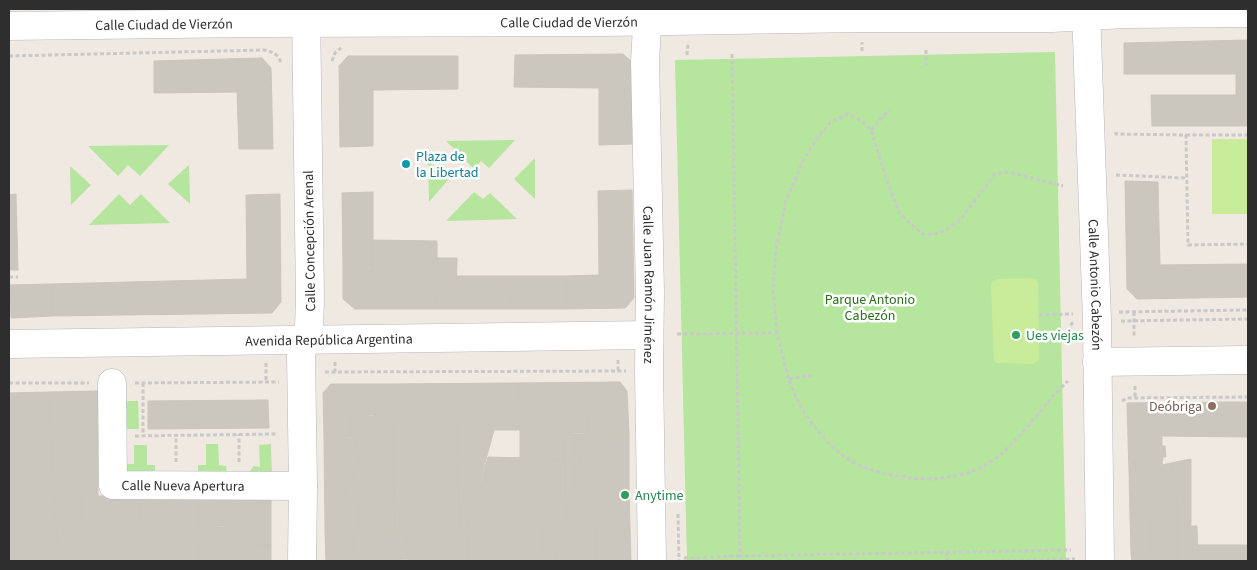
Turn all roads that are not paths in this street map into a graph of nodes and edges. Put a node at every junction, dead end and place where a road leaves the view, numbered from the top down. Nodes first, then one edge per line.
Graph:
1 (1086, 13) edge
2 (1248, 13) edge
3 (648, 15) edge
4 (306, 16) edge
5 (9, 26) edge
6 (9, 344) edge
7 (649, 347) junction
8 (308, 360) junction
9 (1248, 360) edge
10 (1098, 362) junction
11 (112, 383) road end
12 (303, 486) junction
13 (302, 561) edge
14 (652, 561) edge
15 (1100, 561) edge

1 - 2 street, Calle Ciudad de Vierzón
1 - 3 street, Calle Ciudad de Vierzón
1 - 10 street, Calle Antonio Cabezón
3 - 4 street, Calle Ciudad de Vierzón
3 - 7 street, Calle Juan Ramón Jiménez
4 - 5 street, Calle Ciudad de Vierzón
4 - 8 street, Calle Concepción Arenal
6 - 8 street, Avenida República Argentina
7 - 8 street, Avenida República Argentina
7 - 14 street, Calle Juan Ramón Jiménez
8 - 12 street, Calle Concepción Arenal
9 - 10 street
10 - 15 street, Calle Antonio Cabezón
11 - 12 street, Calle Nueva Apertura
12 - 13 street, Calle Concepción Arenal

